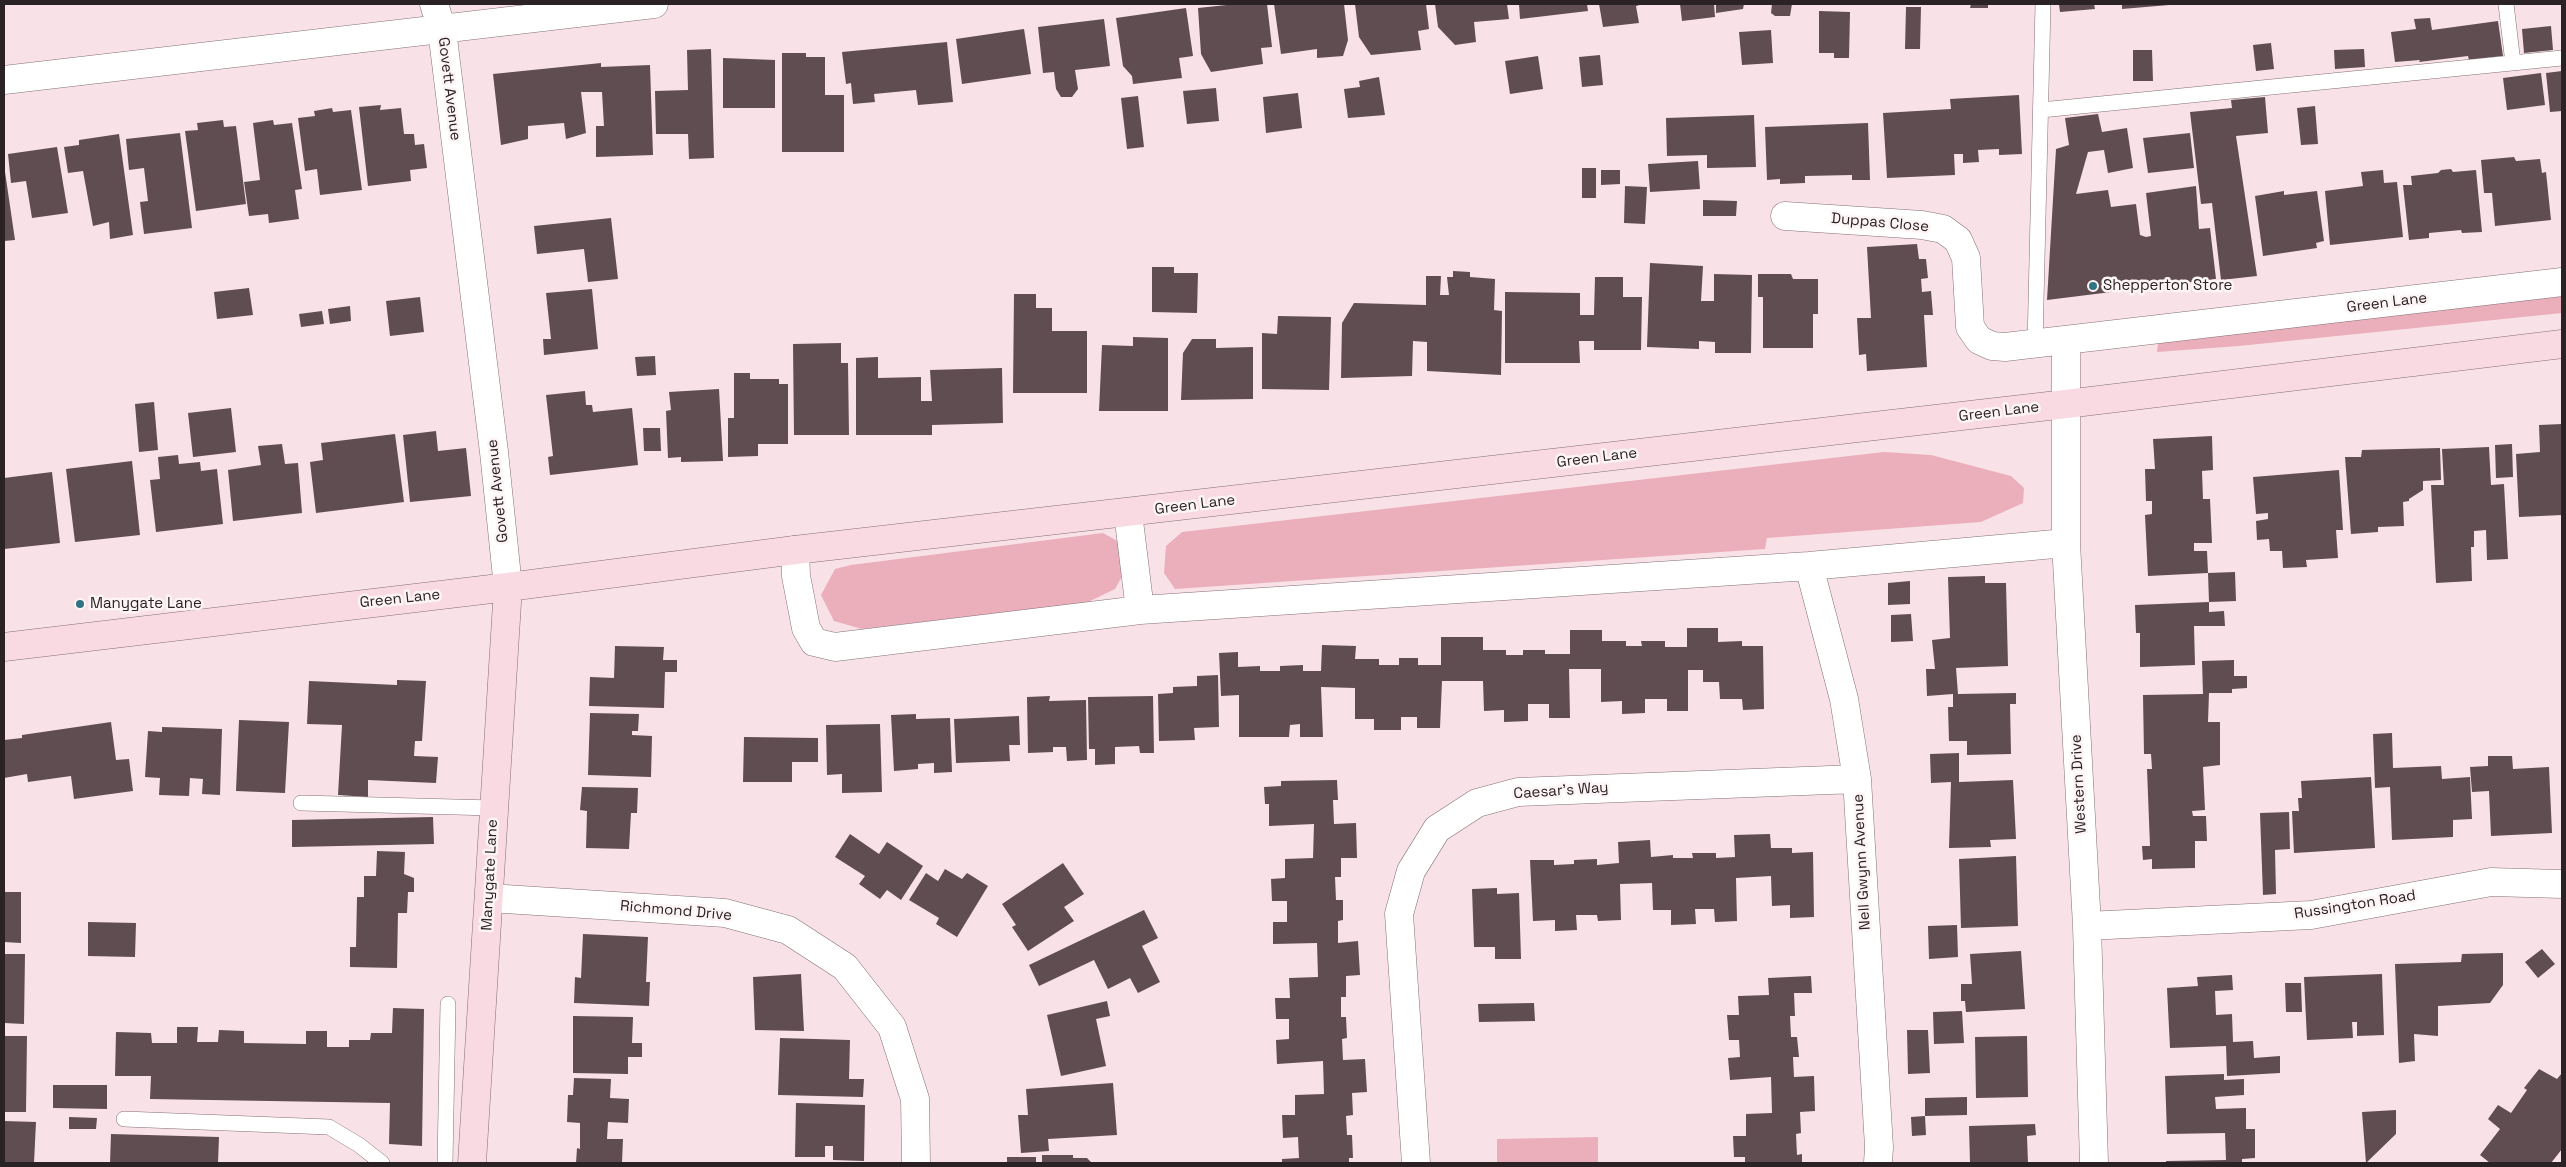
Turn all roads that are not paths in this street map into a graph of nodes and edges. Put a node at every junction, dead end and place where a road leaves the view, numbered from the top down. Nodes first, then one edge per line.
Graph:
1 (434, 4) edge
2 (654, 4) edge
3 (2043, 4) edge
4 (2506, 4) edge
5 (442, 30) junction
6 (2562, 58) edge
7 (2514, 63) junction
8 (4, 80) edge
9 (2041, 110) junction
10 (1785, 216) dead end
11 (2562, 282) edge
12 (2066, 341) junction
13 (2562, 344) edge
14 (2035, 345) junction
15 (2066, 404) junction
16 (1128, 512) junction
17 (2066, 544) junction
18 (795, 550) junction
19 (1809, 566) junction
20 (508, 587) junction
21 (1140, 610) junction
22 (4, 647) edge
23 (1857, 779) junction
24 (301, 803) dead end
25 (494, 808) junction
26 (2562, 884) edge
27 (489, 898) junction
28 (2087, 926) junction
29 (448, 1004) dead end
30 (124, 1119) dead end
31 (382, 1163) edge
32 (446, 1163) edge
33 (472, 1163) edge
34 (916, 1163) edge
35 (1416, 1163) edge
36 (1878, 1163) edge
37 (2094, 1163) edge

1 - 5 street
2 - 5 street
3 - 9 lane
4 - 7 lane
5 - 8 street, Govett Avenue
5 - 20 street, Govett Avenue
6 - 7 lane
7 - 9 lane
9 - 14 lane
10 - 14 street, Duppas Close
11 - 12 street, Green Lane
12 - 14 street, Duppas Close
12 - 15 street
13 - 15 main road, Green Lane
15 - 16 main road, Green Lane
15 - 17 street, Western Drive
16 - 18 main road, Green Lane
16 - 21 street
17 - 19 street
17 - 28 street, Western Drive
18 - 20 main road, Green Lane
18 - 21 street
19 - 21 street
19 - 23 street, Nell Gwynn Avenue
20 - 22 main road, Green Lane
20 - 25 main road, Manygate Lane
23 - 35 street, Caesar's Way
23 - 36 street, Nell Gwynn Avenue
24 - 25 lane
25 - 27 main road, Manygate Lane
26 - 28 street, Russington Road
27 - 33 main road, Manygate Lane
27 - 34 street, Richmond Drive
28 - 37 street, Western Drive
29 - 32 lane
30 - 31 lane

